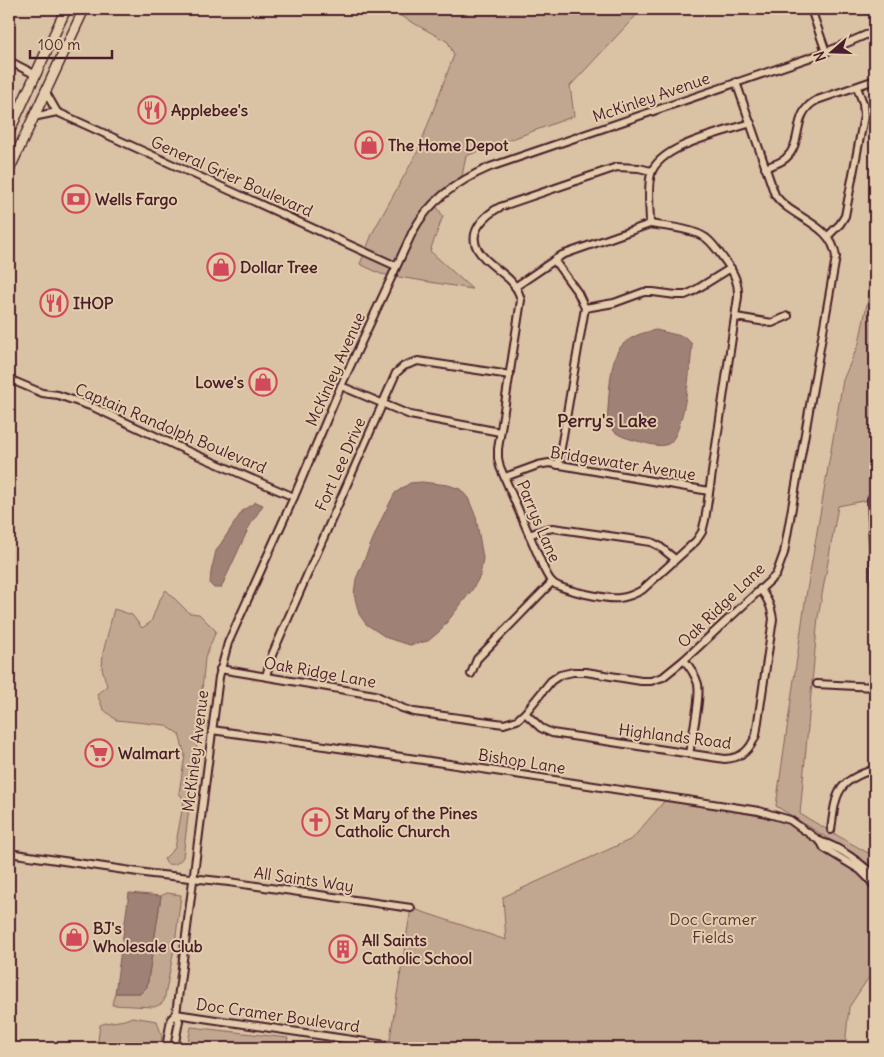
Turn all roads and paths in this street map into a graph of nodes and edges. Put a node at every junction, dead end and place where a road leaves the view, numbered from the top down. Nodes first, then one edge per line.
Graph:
1 (66, 9) edge
2 (84, 9) edge
3 (811, 9) edge
4 (875, 31) edge
5 (826, 52) junction
6 (9, 61) edge
7 (36, 75) junction
8 (875, 80) edge
9 (736, 82) junction
10 (857, 87) junction
11 (45, 91) junction
12 (57, 112) junction
13 (33, 117) junction
14 (751, 124) junction
15 (9, 132) edge
16 (765, 168) junction
17 (9, 170) edge
18 (652, 171) junction
19 (650, 224) junction
20 (828, 236) junction
21 (554, 260) junction
22 (396, 266) junction
23 (731, 268) junction
24 (515, 287) junction
25 (584, 308) junction
26 (788, 316) dead end
27 (736, 317) junction
28 (510, 375) junction
29 (9, 379) edge
30 (341, 386) junction
31 (382, 403) junction
32 (500, 432) junction
33 (558, 465) junction
34 (505, 477) junction
35 (710, 491) junction
36 (294, 497) junction
37 (871, 499) dead end
38 (529, 535) junction
39 (675, 559) junction
40 (875, 573) edge
41 (552, 582) junction
42 (875, 587) edge
43 (760, 589) junction
44 (684, 660) junction
45 (220, 669) junction
46 (471, 674) dead end
47 (266, 676) junction
48 (817, 684) dead end
49 (875, 687) edge
50 (525, 713) junction
51 (212, 730) junction
52 (690, 754) junction
53 (875, 769) edge
54 (831, 830) dead end
55 (820, 842) junction
56 (9, 853) edge
57 (194, 878) junction
58 (875, 878) edge
59 (875, 888) edge
60 (411, 908) dead end
61 (176, 1014) junction
62 (166, 1048) edge
63 (174, 1048) edge
64 (406, 1048) edge
65 (413, 1048) edge
66 (422, 1048) edge

1 - 7 highway
2 - 11 highway
3 - 5 street
4 - 5 street, McKinley Avenue
5 - 9 street, McKinley Avenue
6 - 7 street
7 - 15 highway
8 - 10 street
9 - 14 street
9 - 22 street, McKinley Avenue
10 - 16 street
10 - 20 street
11 - 12 street
11 - 13 highway
12 - 13 street
12 - 22 street, General Grier Boulevard
13 - 17 highway
14 - 16 street
14 - 18 street
16 - 20 street
18 - 19 street
18 - 24 street
19 - 21 street
19 - 23 street, Parrys Lane
20 - 43 street, Oak Ridge Lane
21 - 24 street
21 - 25 street
22 - 30 street, McKinley Avenue
23 - 25 street
23 - 27 street, Parrys Lane
24 - 28 street, Parrys Lane
25 - 33 street
26 - 27 street
27 - 35 street, Parrys Lane
28 - 31 street, Fort Lee Drive
28 - 32 street, Parrys Lane
29 - 36 street, Captain Randolph Boulevard
30 - 31 street
30 - 36 street, McKinley Avenue
31 - 32 street
31 - 47 street, Fort Lee Drive
32 - 34 street, Parrys Lane
33 - 34 street, Bridgewater Avenue
33 - 35 street, Bridgewater Avenue
34 - 38 street, Parrys Lane
35 - 39 street, Parrys Lane
36 - 45 street, McKinley Avenue
37 - 40 street
38 - 39 street
38 - 41 street, Parrys Lane
39 - 41 street, Parrys Lane
40 - 42 street
41 - 46 street
43 - 44 street, Oak Ridge Lane
43 - 52 street, Highlands Road
44 - 50 street, Oak Ridge Lane
44 - 52 street
45 - 47 street, Oak Ridge Lane
45 - 51 street, McKinley Avenue
47 - 50 street, Oak Ridge Lane
48 - 49 street
50 - 52 street, Highlands Road
51 - 55 street, Bishop Lane
51 - 57 street, McKinley Avenue
53 - 54 street
55 - 58 street, Bishop Lane
55 - 59 street, Bishop Lane
56 - 57 street, All Saints Way
57 - 60 street, All Saints Way
57 - 61 street, McKinley Avenue
61 - 62 street, McKinley Avenue
61 - 63 street, McKinley Avenue
61 - 64 street, Doc Cramer Boulevard
65 - 66 street

